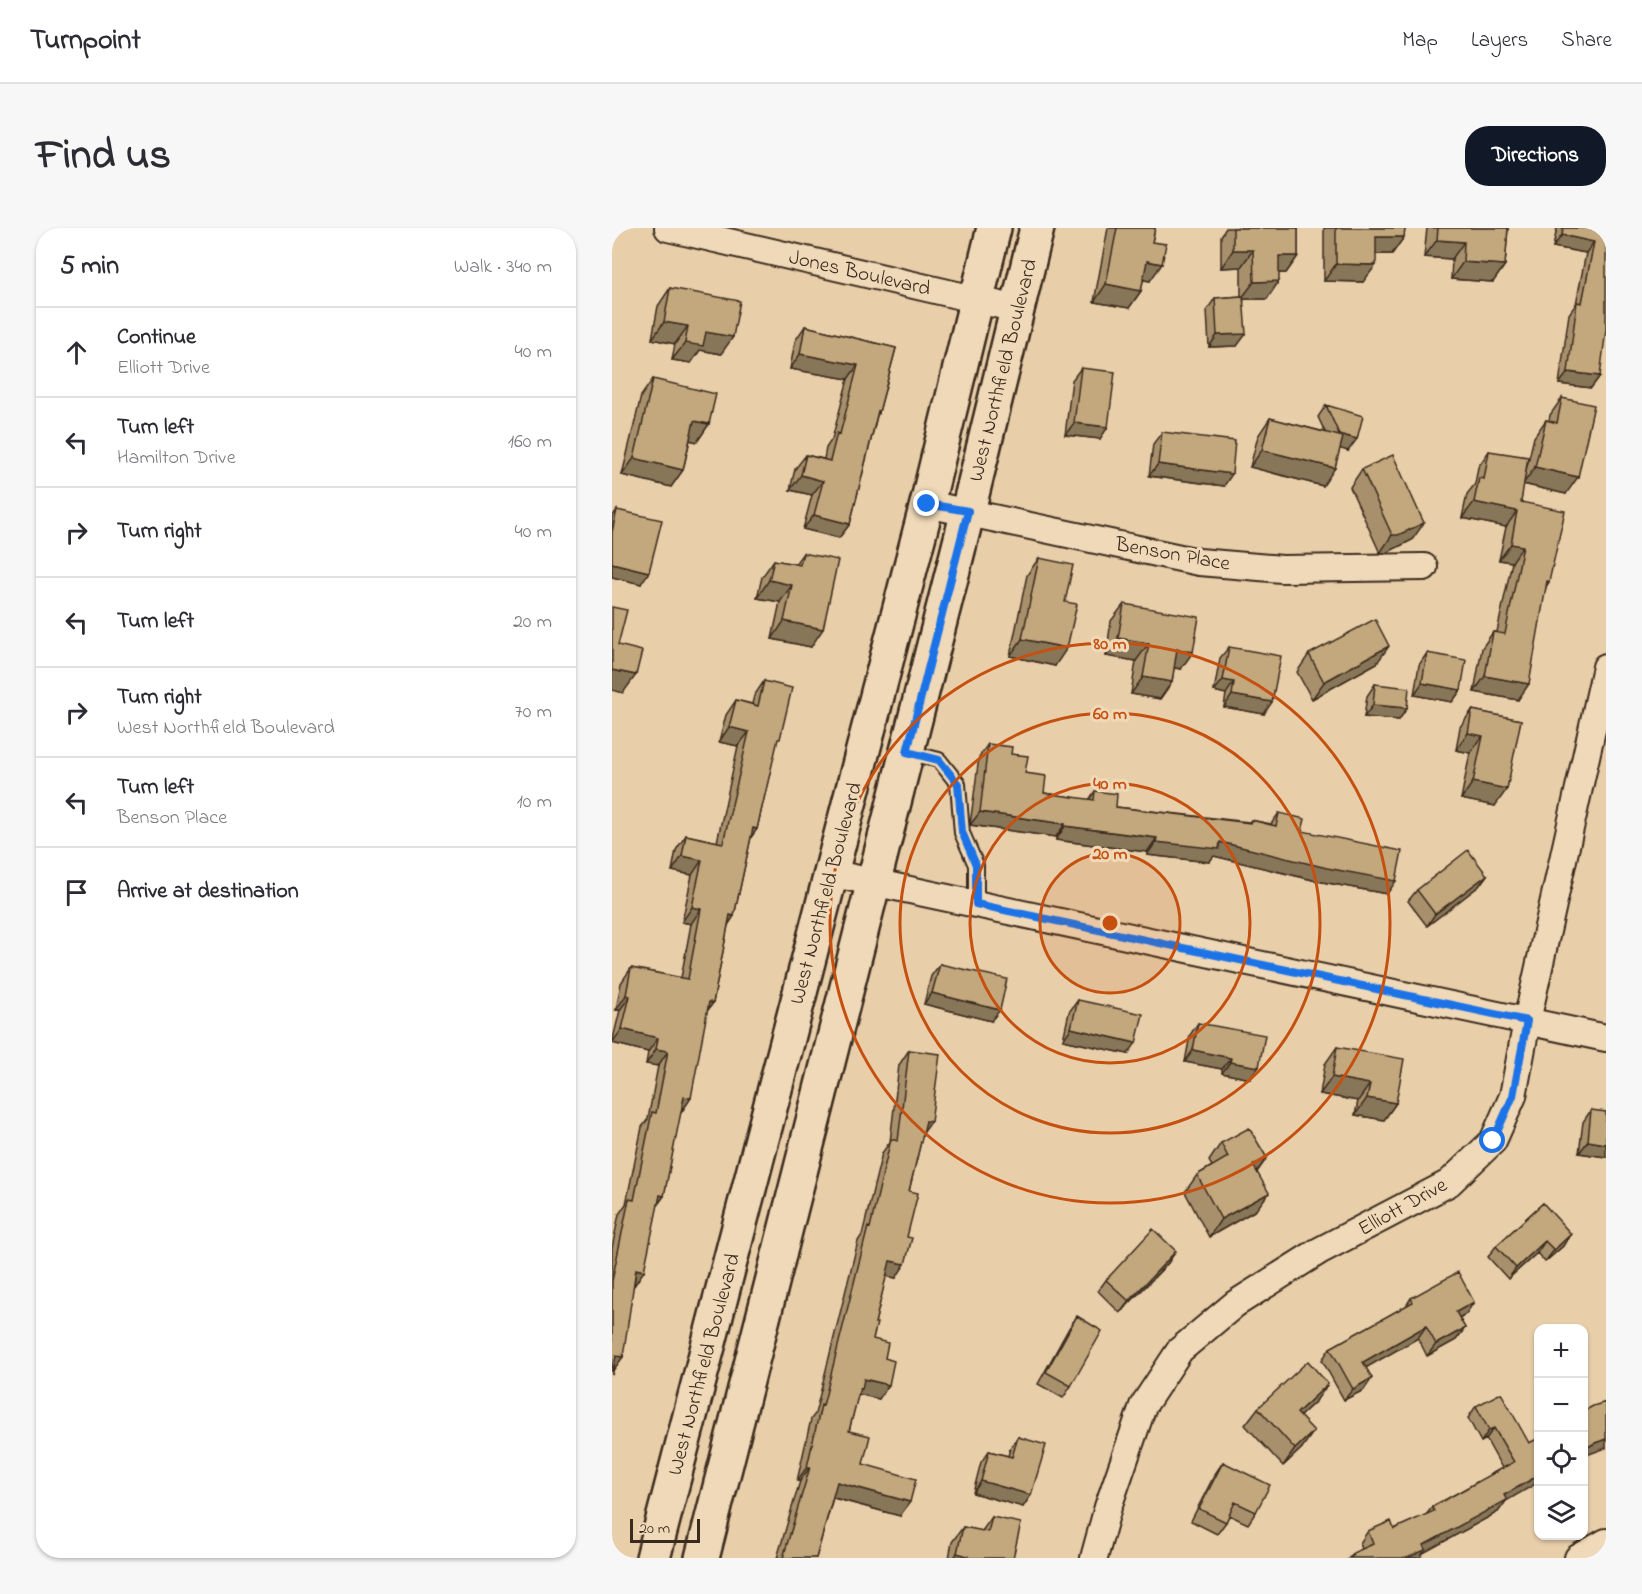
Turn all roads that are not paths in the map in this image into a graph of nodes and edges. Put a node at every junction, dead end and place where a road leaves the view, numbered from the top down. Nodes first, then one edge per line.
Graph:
1 (668, 228) edge
2 (994, 228) edge
3 (1036, 228) edge
4 (977, 298) junction
5 (1017, 309) junction
6 (927, 504) junction
7 (968, 511) junction
8 (1424, 567) dead end
9 (1606, 667) edge
10 (907, 752) junction
11 (830, 873) junction
12 (874, 882) junction
13 (976, 904) junction
14 (1527, 1021) junction
15 (1606, 1038) edge
16 (1606, 1542) edge
17 (652, 1558) edge
18 (702, 1558) edge
19 (1094, 1558) edge
20 (1578, 1558) edge

1 - 4 street, Jones Boulevard
2 - 4 main road, West Northfield Boulevard
3 - 5 main road, West Northfield Boulevard
4 - 5 street, Jones Boulevard
4 - 6 main road, West Northfield Boulevard
5 - 7 main road, West Northfield Boulevard
6 - 7 street, Benson Place
6 - 11 main road, West Northfield Boulevard
7 - 8 street, Benson Place
7 - 10 main road, West Northfield Boulevard
9 - 14 street, Elliott Drive
10 - 12 main road, West Northfield Boulevard
10 - 13 lane
11 - 12 street
11 - 17 main road, West Northfield Boulevard
12 - 13 street
12 - 18 main road, West Northfield Boulevard
13 - 14 street
14 - 15 street
14 - 19 street, Elliott Drive
16 - 20 street

